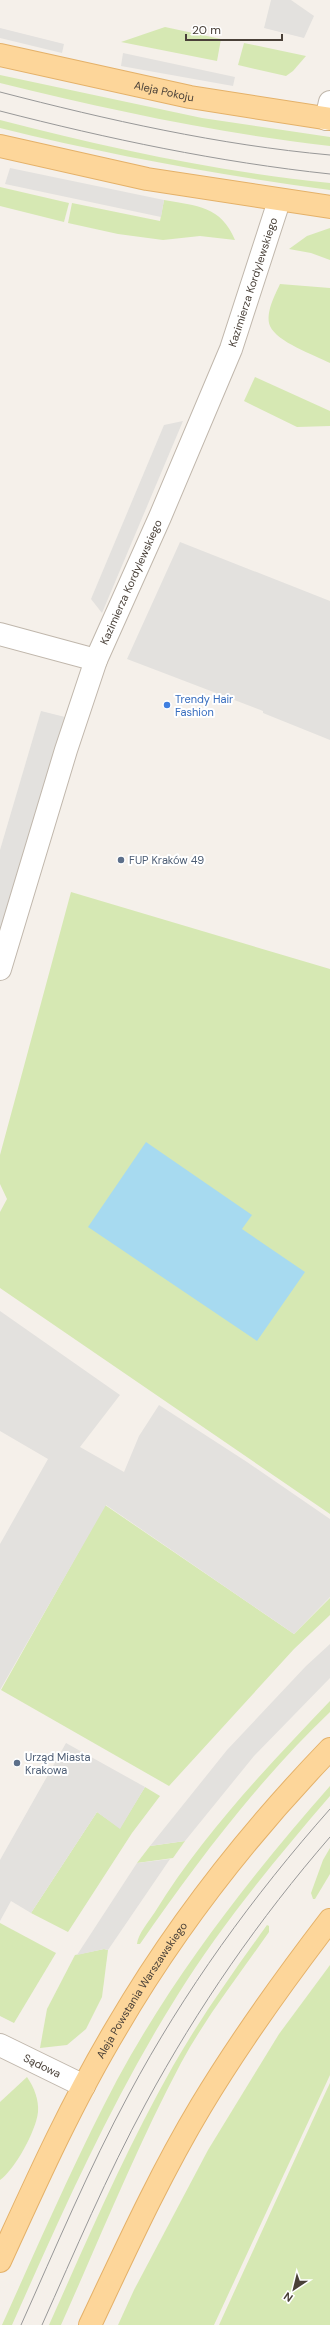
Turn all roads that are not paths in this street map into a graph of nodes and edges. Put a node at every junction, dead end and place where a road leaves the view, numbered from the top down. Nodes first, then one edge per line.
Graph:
1 (0, 55) edge
2 (329, 113) edge
3 (0, 146) edge
4 (279, 201) junction
5 (330, 207) edge
6 (0, 634) edge
7 (96, 660) junction
8 (0, 969) edge
9 (330, 1749) edge
10 (330, 1920) edge
11 (0, 2045) edge
12 (84, 2086) junction
13 (0, 2261) edge
14 (90, 2325) edge

1 - 2 main road, Aleja Pokoju
3 - 4 main road
4 - 5 main road
4 - 7 street, Kazimierza Kordylewskiego
6 - 7 street
7 - 8 street, Kazimierza Kordylewskiego
9 - 12 main road, Aleja Powstania Warszawskiego
10 - 14 main road
11 - 12 street, Sądowa
12 - 13 main road, Aleja Powstania Warszawskiego

